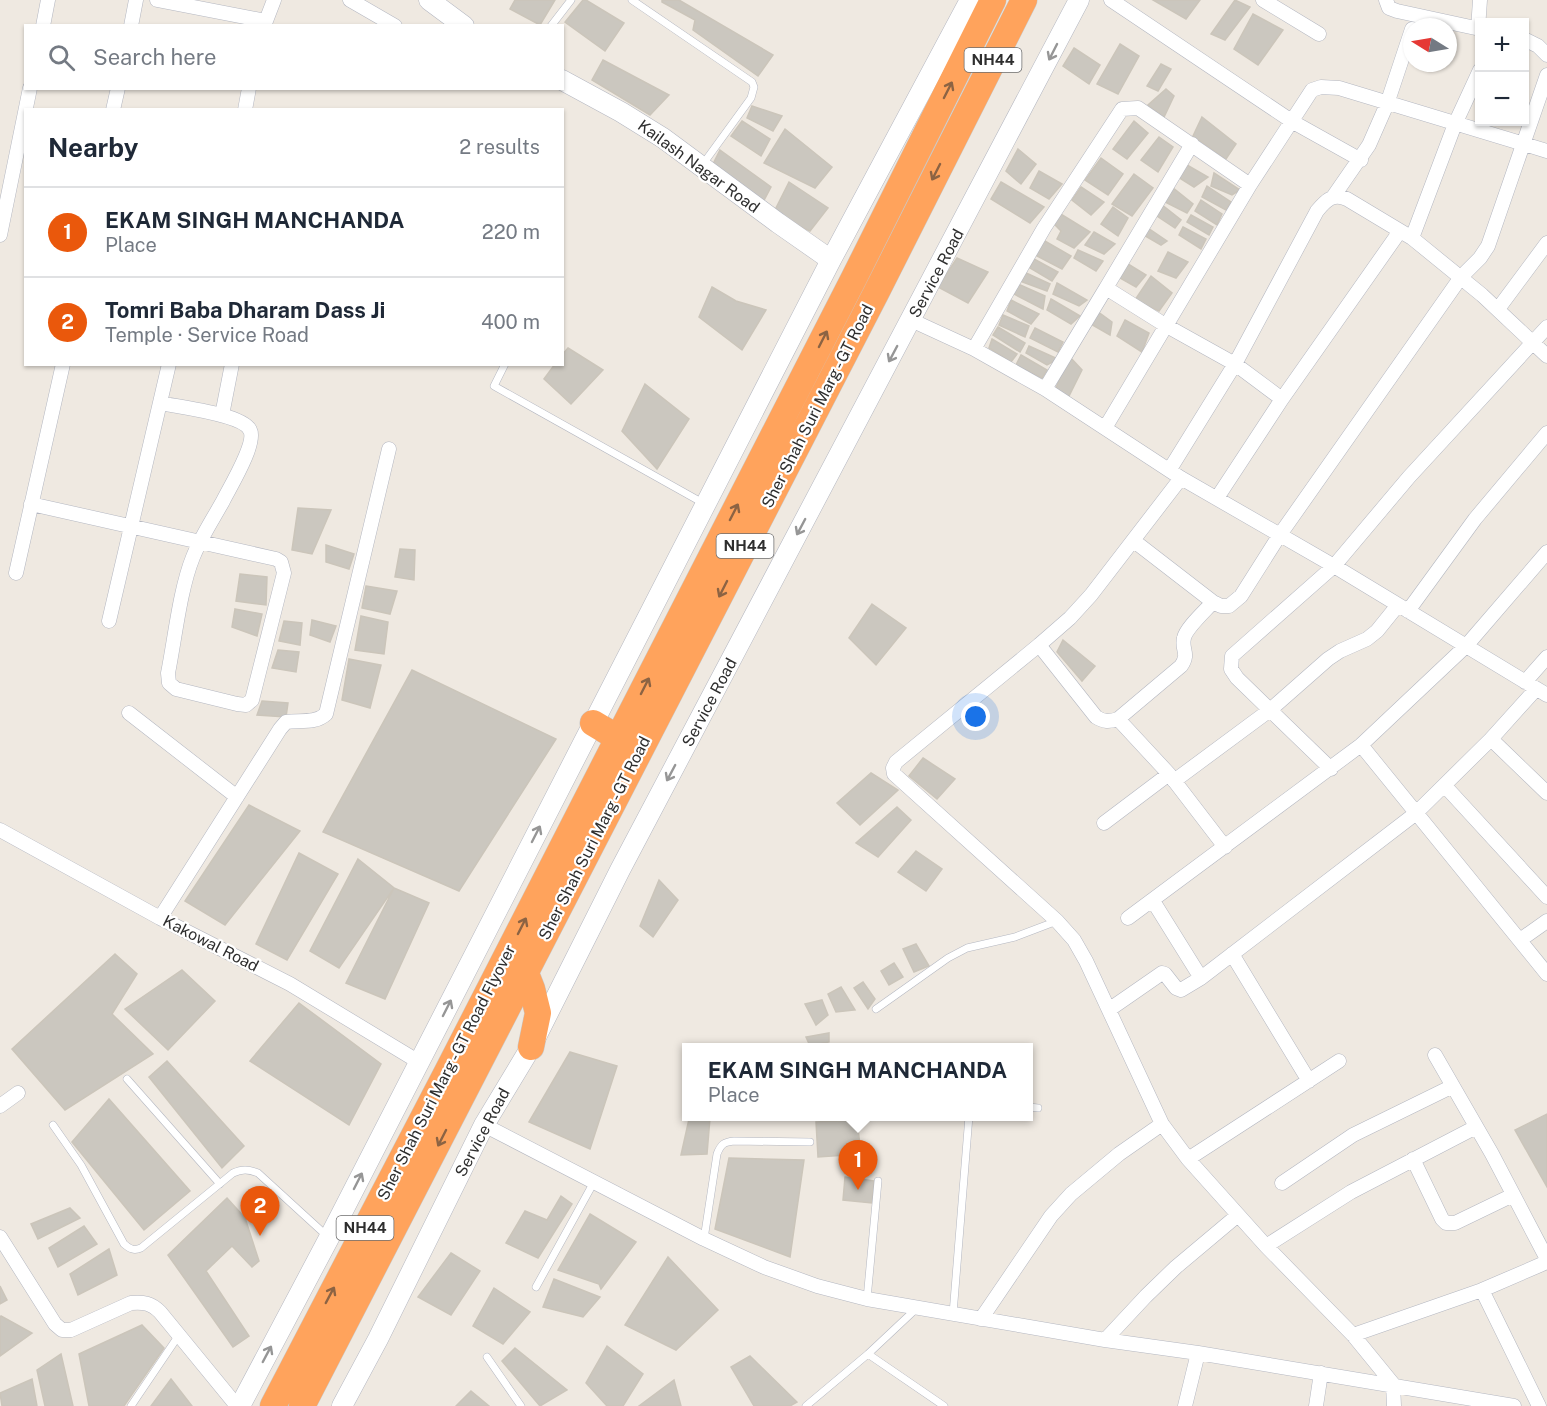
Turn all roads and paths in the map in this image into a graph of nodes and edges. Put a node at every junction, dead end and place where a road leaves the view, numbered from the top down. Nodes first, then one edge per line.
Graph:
1 (48, 0) edge
2 (136, 0) edge
3 (157, 0) edge
4 (274, 0) edge
5 (350, 0) edge
6 (429, 0) edge
7 (571, 0) edge
8 (632, 0) edge
9 (970, 0) edge
10 (993, 0) edge
11 (1024, 0) edge
12 (1080, 0) edge
13 (1111, 0) edge
14 (1263, 0) edge
15 (1386, 0) edge
16 (1480, 0) edge
17 (1405, 18) edge
18 (1479, 18) edge
19 (265, 23) edge
20 (43, 24) edge
21 (131, 24) edge
22 (391, 24) edge
23 (461, 24) edge
24 (553, 24) edge
25 (1457, 27) edge
26 (1475, 29) edge
27 (1318, 34) dead end
28 (1529, 42) edge
29 (1403, 55) edge
30 (1547, 55) edge
31 (1478, 72) edge
32 (1547, 75) edge
33 (564, 81) edge
34 (29, 90) edge
35 (118, 90) edge
36 (249, 90) edge
37 (1386, 104) junction
38 (25, 108) edge
39 (113, 108) edge
40 (245, 108) edge
41 (24, 112) edge
42 (1293, 122) junction
43 (1455, 124) junction
44 (1192, 144) junction
45 (1524, 144) junction
46 (1547, 151) edge
47 (1361, 160) junction
48 (702, 166) junction
49 (1250, 185) junction
50 (5, 187) edge
51 (1333, 196) junction
52 (1406, 234) junction
53 (0, 235) edge
54 (1547, 243) edge
55 (831, 260) junction
56 (1461, 277) junction
57 (1106, 288) junction
58 (1498, 309) junction
59 (911, 320) junction
60 (1165, 325) junction
61 (1547, 327) edge
62 (1533, 343) junction
63 (974, 349) junction
64 (1547, 356) edge
65 (1235, 364) junction
66 (63, 366) edge
67 (169, 366) edge
68 (232, 366) edge
69 (504, 366) edge
70 (1045, 389) junction
71 (1282, 399) junction
72 (160, 403) junction
73 (222, 415) junction
74 (1105, 428) junction
75 (1547, 433) edge
76 (388, 449) dead end
77 (1170, 469) junction
78 (1181, 478) junction
79 (1217, 498) junction
80 (31, 504) junction
81 (706, 504) junction
82 (132, 526) junction
83 (1279, 536) junction
84 (1134, 541) junction
85 (201, 542) junction
86 (1547, 552) edge
87 (1334, 566) junction
88 (16, 573) dead end
89 (1212, 602) junction
90 (1403, 608) junction
91 (109, 621) dead end
92 (1039, 645) junction
93 (1466, 646) junction
94 (1547, 657) edge
95 (1536, 689) edge
96 (1270, 710) junction
97 (129, 713) dead end
98 (1118, 719) junction
99 (593, 723) junction
100 (618, 738) junction
101 (1491, 739) junction
102 (1361, 745) junction
103 (1331, 769) junction
104 (1171, 778) junction
105 (1445, 786) junction
106 (1547, 793) edge
107 (237, 797) junction
108 (1415, 814) junction
109 (1104, 823) dead end
110 (0, 830) edge
111 (1225, 847) junction
112 (1547, 897) edge
113 (1153, 901) junction
114 (160, 918) junction
115 (1128, 918) dead end
116 (1057, 921) junction
117 (1547, 921) edge
118 (1520, 940) junction
119 (1232, 954) junction
120 (525, 971) junction
121 (1547, 974) edge
122 (1201, 978) junction
123 (876, 1009) dead end
124 (1110, 1010) junction
125 (531, 1047) junction
126 (1435, 1055) dead end
127 (1339, 1061) dead end
128 (419, 1062) junction
129 (127, 1078) dead end
130 (1309, 1081) junction
131 (1453, 1086) junction
132 (18, 1093) dead end
133 (0, 1106) edge
134 (1033, 1107) edge
135 (1038, 1108) dead end
136 (969, 1121) edge
137 (1162, 1124) junction
138 (53, 1125) dead end
139 (484, 1125) junction
140 (1476, 1127) junction
141 (810, 1142) dead end
142 (1188, 1159) junction
143 (1413, 1159) junction
144 (878, 1181) dead end
145 (594, 1182) junction
146 (1282, 1183) dead end
147 (220, 1184) junction
148 (1513, 1195) junction
149 (1238, 1215) junction
150 (0, 1237) edge
151 (329, 1238) junction
152 (704, 1239) junction
153 (1266, 1246) junction
154 (1547, 1261) edge
155 (536, 1287) dead end
156 (1482, 1290) junction
157 (867, 1299) junction
158 (916, 1308) junction
159 (953, 1314) junction
160 (981, 1319) junction
161 (179, 1335) junction
162 (1353, 1335) junction
163 (1105, 1340) junction
164 (1198, 1353) junction
165 (868, 1354) junction
166 (487, 1357) dead end
167 (1321, 1373) junction
168 (1393, 1384) junction
169 (278, 1395) edge
170 (813, 1401) junction
171 (305, 1402) edge
172 (131, 1406) edge
173 (238, 1406) edge
174 (342, 1406) edge
175 (521, 1406) edge
176 (806, 1406) edge
177 (819, 1406) edge
178 (944, 1406) edge
179 (1185, 1406) edge
180 (1316, 1406) edge
181 (1394, 1406) edge
182 (1514, 1406) edge
183 (1539, 1406) edge

1 - 20 street
2 - 21 street
3 - 19 street
4 - 19 street
5 - 22 street
6 - 23 street
7 - 24 lane
8 - 48 lane
9 - 55 street
100 -> 10 highway, Sher Shah Suri Marg - GT Road / NH44
11 -> 120 highway, Sher Shah Suri Marg - GT Road / NH44
12 -> 59 street, Service Road
13 - 42 street
14 - 27 street
15 - 17 street
16 - 18 street
25 - 26 street
28 - 30 street
29 - 37 street
31 - 43 street
32 - 45 street
33 - 48 street, Kailash Nagar Road
34 - 38 street
35 - 39 street
36 - 40 street
37 - 42 street
37 - 43 street
37 - 47 street
41 - 50 street
42 - 47 street
42 - 49 street
43 - 45 street
43 - 52 street
44 - 49 street
44 - 57 street
44 - 63 street
45 - 46 street
45 - 56 street
47 - 51 street
48 - 55 street, Kailash Nagar Road
49 - 60 street
50 - 53 street
51 - 52 street
51 - 65 street
52 - 56 street
52 - 71 street
54 - 58 street
55 - 81 street
56 - 58 street
56 - 83 street
57 - 60 street
57 - 70 street
58 - 62 street
59 - 63 street
59 -> 125 street, Service Road
60 - 65 street
60 - 74 street
61 - 62 street
62 - 64 street
62 - 87 street
63 - 70 street
65 - 71 street
65 - 77 street
66 - 80 street
67 - 72 street
68 - 73 street
69 - 81 lane
70 - 74 street
71 - 79 street
72 - 73 street
72 - 82 street
73 - 85 street
74 - 77 street
75 - 90 street
76 - 107 street
77 - 78 street
78 - 79 street
78 - 84 street
79 - 83 street
80 - 82 street
80 - 88 street
81 - 99 street
82 - 85 street
82 - 91 street
83 - 87 street
83 - 89 street
84 - 89 street
84 - 92 street
85 - 85 street
86 - 93 street
87 - 90 street
87 - 96 street
89 - 98 street
90 - 93 street
90 - 96 street
92 - 98 street
92 - 116 street
93 - 95 street
93 - 102 street
94 - 95 street
95 - 101 street
96 - 103 street
96 - 104 street
97 - 107 street
98 - 104 street
99 - 100 highway
128 -> 99 street
169 -> 100 highway, Sher Shah Suri Marg - GT Road Flyover / NH44
101 - 105 street
101 - 106 street
102 - 103 street
102 - 108 street
103 - 111 street
104 - 109 street
104 - 111 street
105 - 108 street
105 - 112 street
107 - 114 street
108 - 118 street
108 - 119 street
110 - 114 street, Kakowal Road
111 - 113 street
113 - 115 street
113 - 122 street
114 - 128 street, Kakowal Road
116 - 123 lane
116 - 124 street
117 - 118 street
118 - 121 street
119 - 122 street
119 - 130 street
120 - 125 highway
120 -> 171 highway, Sher Shah Suri Marg - GT Road Flyover / NH44
122 - 124 street
124 - 137 street
125 - 139 street, Service Road
126 - 131 street
127 - 130 street
151 -> 128 street
129 - 147 lane
130 - 142 street
131 - 140 street
131 - 146 street
132 - 133 street
134 - 135 lane
136 - 159 lane
137 - 142 street
137 - 160 street
138 - 147 lane
139 - 145 street
139 - 174 street, Service Road
140 - 143 street
140 - 148 street
141 - 152 lane
142 - 149 street
143 - 148 street
143 - 153 street
144 - 157 lane
145 - 152 street
145 - 155 lane
147 - 151 lane
148 - 154 street
149 - 153 street
149 - 163 street
150 - 161 street
173 -> 151 street
152 - 157 street
153 - 162 street
154 - 156 street
156 - 162 street
156 - 183 street
157 - 158 street
158 - 159 street
158 - 165 lane
159 - 160 street
160 - 163 street
161 - 172 lane
161 - 173 street
162 - 168 street
163 - 164 street
164 - 167 street
164 - 179 street
165 - 170 lane
165 - 178 lane
166 - 175 lane
167 - 168 street
167 - 180 street
168 - 181 street
168 - 182 street
170 - 176 lane
170 - 177 lane

